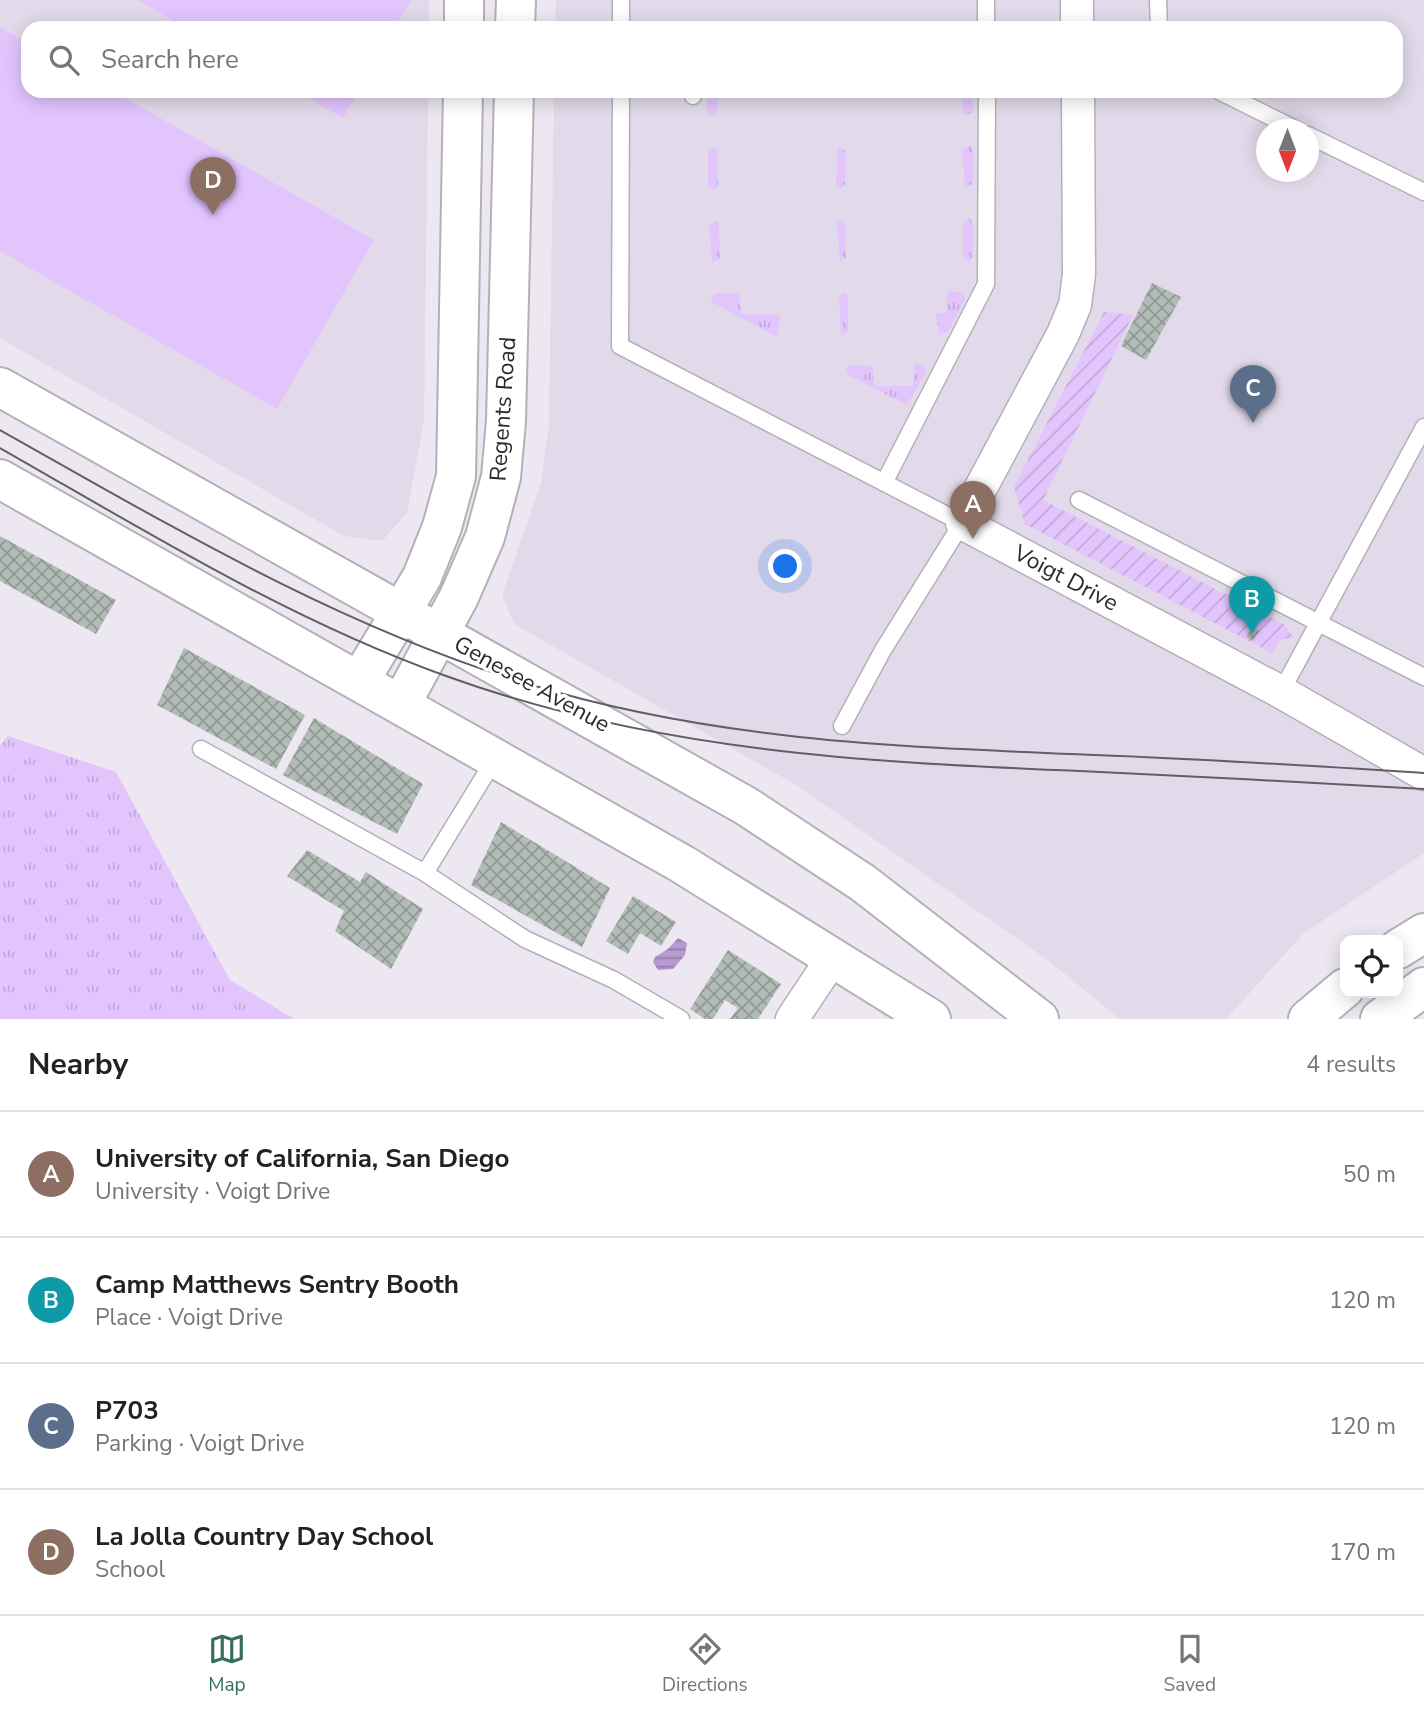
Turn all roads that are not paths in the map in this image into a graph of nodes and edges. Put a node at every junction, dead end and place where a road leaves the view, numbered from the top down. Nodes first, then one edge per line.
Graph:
1 (464, 0) edge
2 (516, 0) edge
3 (621, 0) edge
4 (986, 0) edge
5 (1077, 0) edge
6 (1158, 0) edge
7 (464, 21) edge
8 (515, 21) edge
9 (621, 21) edge
10 (986, 21) edge
11 (1077, 21) edge
12 (1159, 21) edge
13 (463, 98) edge
14 (514, 98) edge
15 (621, 98) edge
16 (987, 98) edge
17 (1078, 98) edge
18 (1233, 98) edge
19 (1275, 119) edge
20 (1319, 140) edge
21 (1424, 192) edge
22 (0, 387) edge
23 (1424, 426) edge
24 (0, 479) edge
25 (884, 483) junction
26 (1079, 500) dead end
27 (962, 523) junction
28 (400, 610) junction
29 (1317, 623) junction
30 (441, 634) junction
31 (1424, 677) edge
32 (360, 680) junction
33 (1281, 692) junction
34 (401, 704) junction
35 (842, 726) dead end
36 (201, 750) dead end
37 (496, 757) junction
38 (1424, 774) edge
39 (425, 873) junction
40 (1424, 933) edge
41 (1403, 946) edge
42 (834, 956) junction
43 (1424, 987) edge
44 (1340, 992) edge
45 (681, 1019) edge
46 (792, 1019) edge
47 (931, 1019) edge
48 (1039, 1019) edge
49 (1308, 1019) edge
50 (1381, 1019) edge

1 - 7 main road
2 - 8 main road
3 - 9 lane
4 - 10 lane
5 - 11 street
6 - 12 lane
13 - 28 main road, Regents Road
14 - 30 main road, Regents Road
15 - 25 lane
16 - 25 lane
17 - 27 street
18 - 19 lane
20 - 21 lane
22 - 28 main road, Genesee Avenue
23 - 29 lane
24 - 32 main road
25 - 27 lane
26 - 29 lane
27 - 33 street, Voigt Drive
27 - 35 lane
28 - 30 main road, Genesee Avenue
28 - 32 main road, Regents Road
29 - 31 lane
29 - 33 lane
30 - 34 main road, Regents Road
30 - 48 main road, Genesee Avenue
32 - 34 main road
33 - 38 street, Voigt Drive
34 - 37 main road
36 - 39 lane
37 - 39 lane
37 - 42 main road
39 - 45 lane
40 - 41 main road
42 - 46 street
42 - 47 main road
43 - 50 main road
44 - 49 main road

